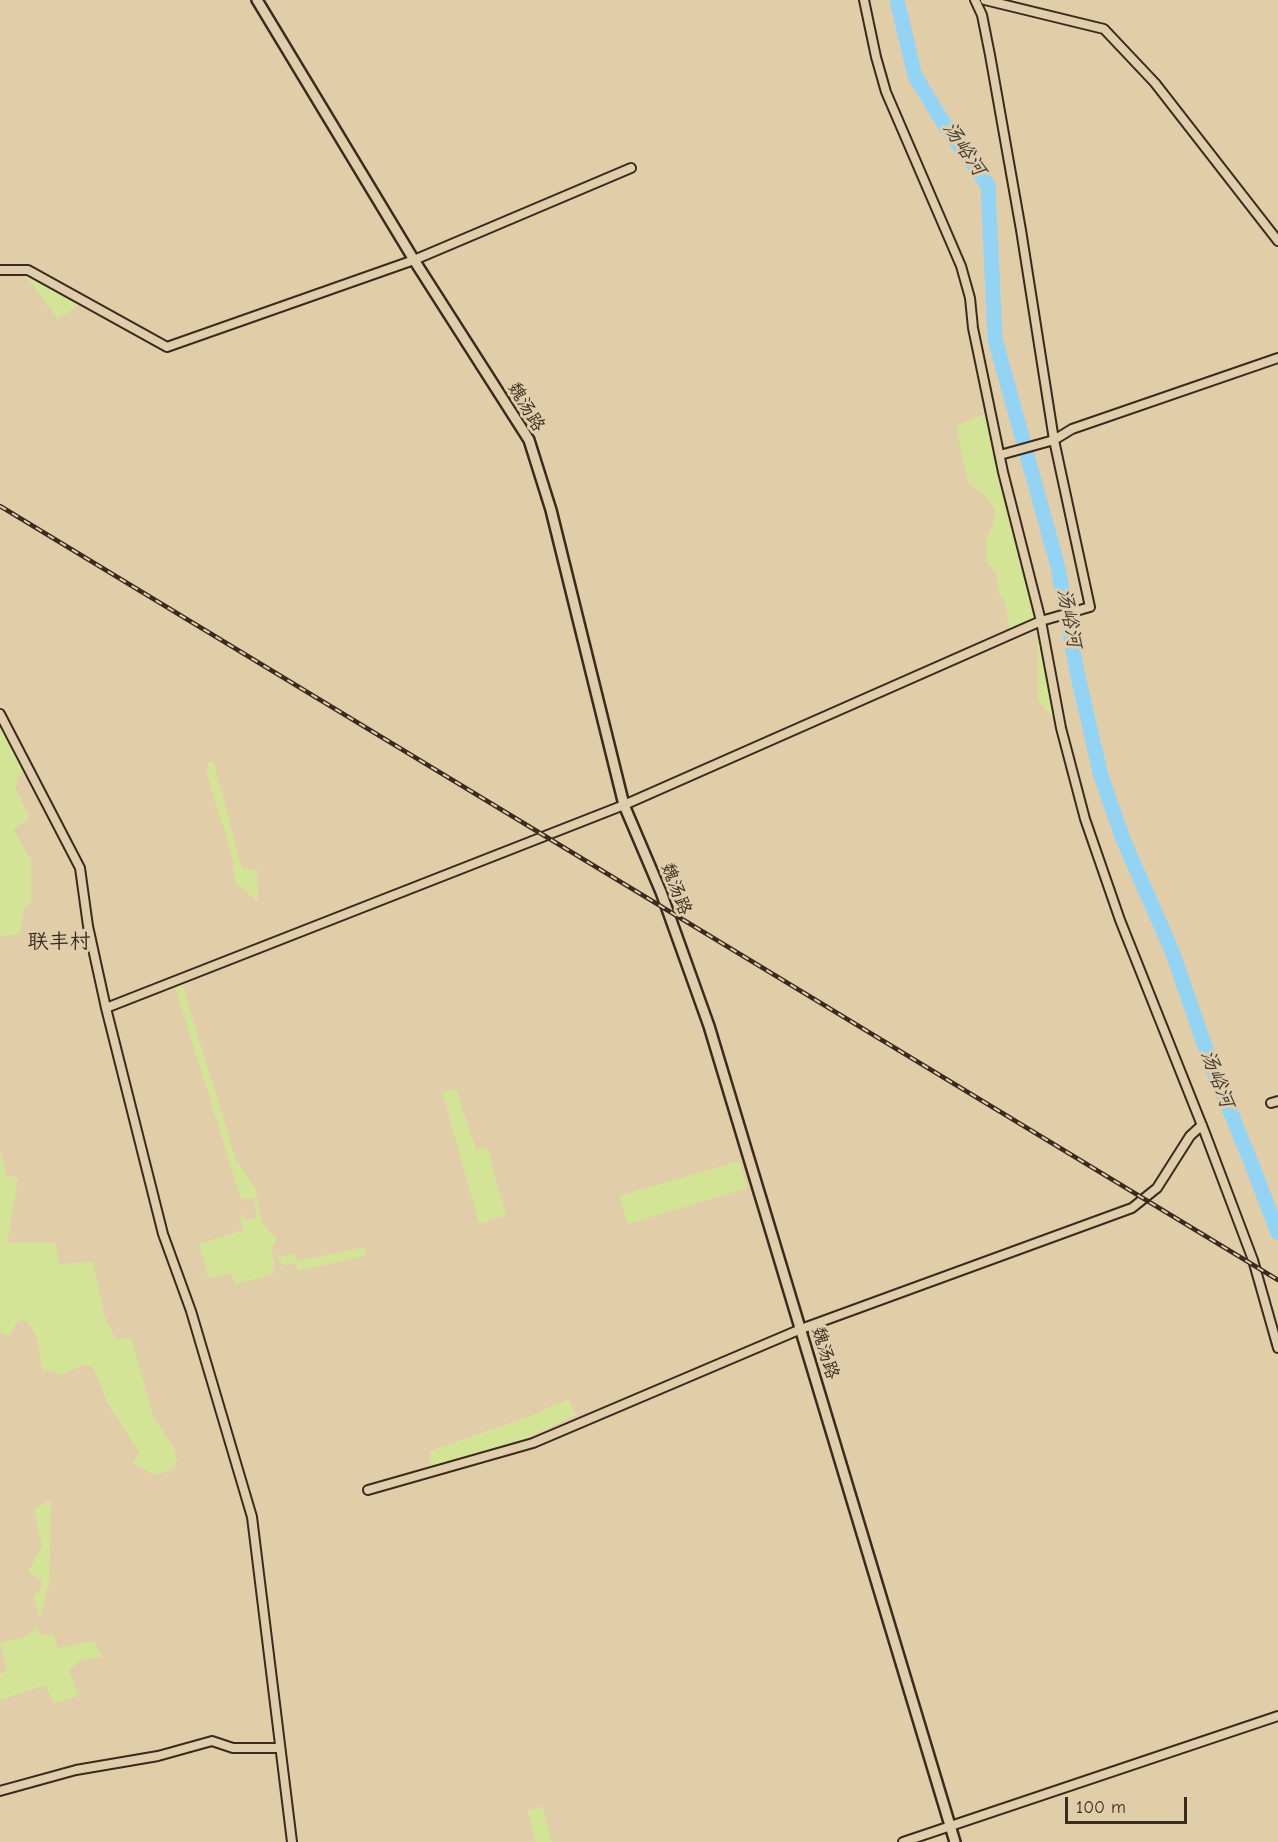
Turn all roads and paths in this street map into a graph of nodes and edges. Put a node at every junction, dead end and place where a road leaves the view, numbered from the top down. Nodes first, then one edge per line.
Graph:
1 (257, 0) edge
2 (864, 0) edge
3 (975, 0) edge
4 (985, 0) edge
5 (631, 168) dead end
6 (1278, 241) edge
7 (414, 260) junction
8 (0, 270) edge
9 (1278, 358) edge
10 (1054, 440) junction
11 (1000, 455) junction
12 (1041, 621) junction
13 (0, 714) edge
14 (624, 805) junction
15 (106, 1008) junction
16 (1202, 1125) junction
17 (801, 1329) junction
18 (1278, 1348) edge
19 (368, 1490) dead end
20 (1278, 1716) edge
21 (279, 1748) junction
22 (0, 1791) edge
23 (949, 1827) junction
24 (292, 1842) edge
25 (903, 1842) edge
26 (955, 1842) edge

1 - 7 street, 魏汤路
2 - 11 street
3 - 10 street
4 - 6 street
5 - 7 street
7 - 8 street
7 - 14 street, 魏汤路
9 - 10 street
10 - 11 street
10 - 12 street
11 - 12 street
12 - 14 street
12 - 16 street
13 - 15 street
14 - 15 street
14 - 17 street, 魏汤路
15 - 21 street
16 - 17 street
16 - 18 street
17 - 19 street
17 - 23 street, 魏汤路
20 - 23 street
21 - 22 street
21 - 24 street
23 - 25 street
23 - 26 street, 魏汤路

